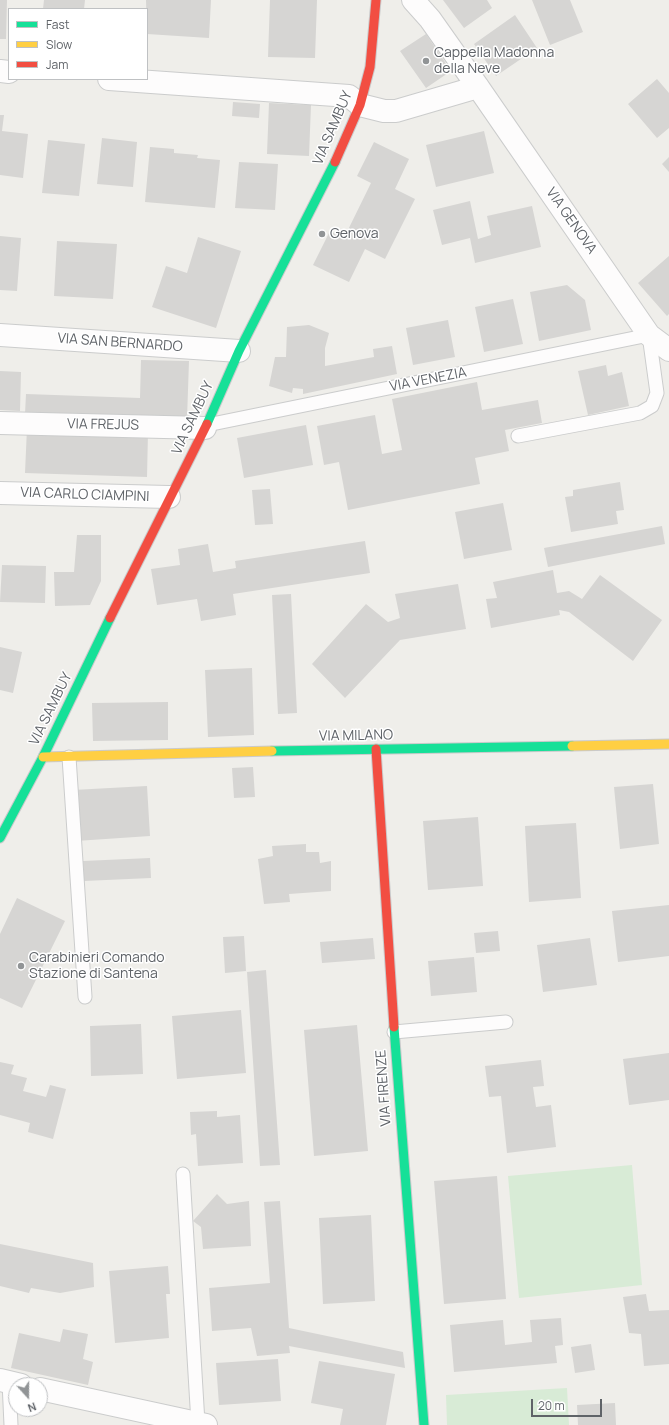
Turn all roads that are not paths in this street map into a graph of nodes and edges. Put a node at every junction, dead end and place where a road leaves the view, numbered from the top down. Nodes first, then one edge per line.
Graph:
1 (376, 0) edge
2 (413, 0) edge
3 (123, 80) edge
4 (478, 87) junction
5 (360, 105) junction
6 (649, 334) junction
7 (0, 335) edge
8 (669, 350) edge
9 (239, 351) junction
10 (0, 423) edge
11 (206, 426) junction
12 (518, 436) dead end
13 (0, 493) edge
14 (169, 497) junction
15 (669, 744) edge
16 (376, 749) junction
17 (43, 757) junction
18 (69, 757) junction
19 (2, 828) edge
20 (85, 997) dead end
21 (506, 1022) dead end
22 (394, 1032) junction
23 (183, 1174) dead end
24 (48, 1391) edge
25 (202, 1424) edge
26 (424, 1425) edge

1 - 5 street, VIA SAMBUY
2 - 4 street, VIA GENOVA
3 - 5 street
4 - 5 street
4 - 6 street, VIA GENOVA
5 - 9 street, VIA SAMBUY
6 - 8 street, VIA GENOVA
6 - 11 lane, VIA VENEZIA
6 - 12 lane
7 - 9 street, VIA SAN BERNARDO
9 - 11 street, VIA SAMBUY
10 - 11 street, VIA FREJUS
11 - 14 street, VIA SAMBUY
13 - 14 street, VIA CARLO CIAMPINI
14 - 17 street, VIA SAMBUY
15 - 16 street, VIA MILANO
16 - 18 street, VIA MILANO
16 - 22 street, VIA FIRENZE
17 - 18 street, VIA MILANO
17 - 19 street, VIA SAMBUY
18 - 20 lane
21 - 22 lane
22 - 26 street, VIA FIRENZE
23 - 25 lane
24 - 25 street

